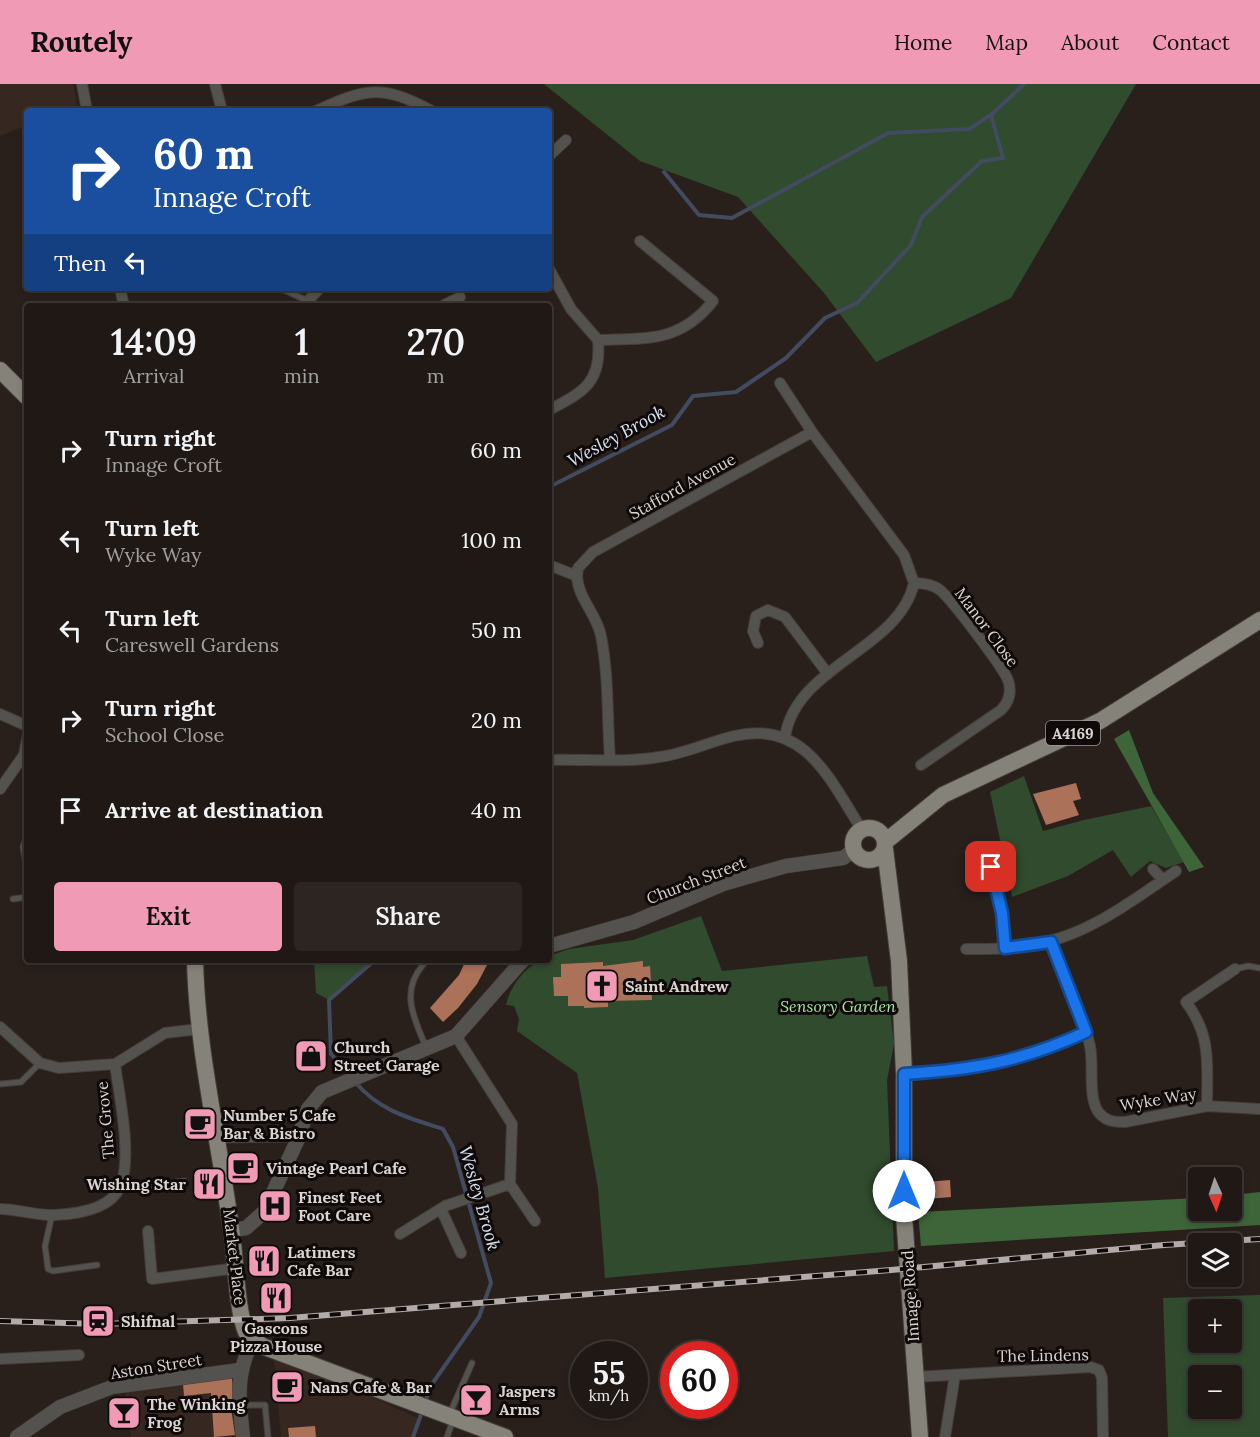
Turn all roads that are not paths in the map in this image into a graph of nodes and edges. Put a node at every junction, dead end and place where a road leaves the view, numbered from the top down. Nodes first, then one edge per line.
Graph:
1 (82, 84) edge
2 (215, 84) edge
3 (362, 87) edge
4 (86, 108) edge
5 (221, 108) edge
6 (322, 108) edge
7 (428, 108) edge
8 (566, 141) dead end
9 (552, 153) edge
10 (640, 241) dead end
11 (552, 274) edge
12 (285, 291) edge
13 (317, 291) edge
14 (460, 297) dead end
15 (303, 303) edge
16 (306, 303) edge
17 (449, 303) edge
18 (598, 340) junction
19 (0, 370) edge
20 (780, 383) dead end
21 (24, 394) edge
22 (552, 408) edge
23 (812, 432) junction
24 (552, 566) edge
25 (577, 576) junction
26 (914, 583) junction
27 (1260, 620) edge
28 (759, 643) dead end
29 (828, 674) junction
30 (0, 714) edge
31 (24, 725) edge
32 (785, 737) junction
33 (24, 755) edge
34 (610, 759) junction
35 (552, 760) edge
36 (921, 765) dead end
37 (0, 789) edge
38 (862, 830) junction
39 (885, 846) junction
40 (854, 850) junction
41 (869, 861) junction
42 (1006, 863) dead end
43 (991, 867) junction
44 (1153, 869) dead end
45 (974, 871) dead end
46 (1176, 872) dead end
47 (1163, 880) junction
48 (24, 897) edge
49 (13, 899) dead end
50 (890, 903) junction
51 (1051, 942) junction
52 (552, 945) edge
53 (1005, 948) junction
54 (966, 949) dead end
55 (195, 963) edge
56 (520, 963) edge
57 (423, 965) dead end
58 (1260, 968) edge
59 (1234, 969) joint
60 (0, 1027) edge
61 (199, 1029) junction
62 (1086, 1032) junction
63 (456, 1036) junction
64 (426, 1049) junction
65 (40, 1063) junction
66 (115, 1064) junction
67 (904, 1074) junction
68 (0, 1084) edge
69 (1208, 1106) junction
70 (1260, 1109) edge
71 (298, 1139) junction
72 (215, 1140) junction
73 (184, 1181) dead end
74 (510, 1184) junction
75 (120, 1188) junction
76 (0, 1209) edge
77 (441, 1209) junction
78 (52, 1215) junction
79 (535, 1221) dead end
80 (232, 1230) junction
81 (148, 1231) dead end
82 (400, 1234) dead end
83 (461, 1253) dead end
84 (97, 1265) dead end
85 (237, 1268) junction
86 (254, 1340) junction
87 (79, 1354) dead end
88 (0, 1359) edge
89 (472, 1364) dead end
90 (240, 1370) junction
91 (955, 1375) junction
92 (915, 1377) junction
93 (239, 1405) junction
94 (452, 1416) junction
95 (17, 1437) edge
96 (243, 1437) edge
97 (268, 1437) edge
98 (447, 1437) edge
99 (505, 1437) edge
100 (920, 1437) edge
101 (945, 1437) edge
102 (1103, 1437) edge

1 - 4 street
2 - 5 street
3 - 6 street
3 - 7 street
8 - 9 street
10 - 18 street
11 - 18 street
12 - 15 lane
13 - 16 street
14 - 17 street
18 - 22 street
19 - 21 main road
20 - 23 street
23 - 25 street, Stafford Avenue
23 - 26 street
24 - 25 street
25 - 34 street
26 - 29 street
26 - 36 street, Manor Close
27 - 39 main road, A4169
28 - 29 street
29 - 32 street
30 - 31 street
32 - 34 street
32 - 38 street
33 - 37 street
34 - 35 street
38 - 39 main road
38 - 40 main road
39 - 41 main road, A4169
39 - 50 main road
40 - 41 main road
40 - 52 street, Church Street
41 - 50 main road
42 - 43 street
43 - 45 street
43 - 53 street
44 - 47 street
46 - 47 street
47 - 51 street
48 - 49 lane
50 - 67 main road, Innage Road
51 - 53 street
51 - 62 street, Wyke Way
53 - 54 street
55 - 61 main road, Market Place
56 - 63 street
57 - 64 lane
58 - 59 lane
59 - 69 street
60 - 65 street
61 - 66 street, The Grove
61 - 72 main road, Market Place
62 - 67 street
62 - 69 street, Wyke Way
63 - 64 street
63 - 74 street
64 - 71 street
65 - 66 street, The Grove
65 - 68 lane
66 - 75 street, The Grove
67 - 92 main road, Innage Road
69 - 70 street, Wyke Way
71 - 72 lane
71 - 80 street
72 - 80 main road, Market Place
73 - 75 lane
74 - 77 street
74 - 79 street
75 - 78 street
76 - 78 street
77 - 82 street
77 - 83 street
78 - 84 lane
80 - 85 main road, Market Place
81 - 85 street
85 - 86 main road, Market Place
86 - 90 street
86 - 94 main road
87 - 88 street
89 - 94 lane
90 - 93 street
90 - 95 street, Aston Street
91 - 92 street, The Lindens
91 - 101 street
91 - 102 street, The Lindens
92 - 100 main road, Innage Road
93 - 96 street
93 - 97 lane
94 - 98 lane
94 - 99 main road

